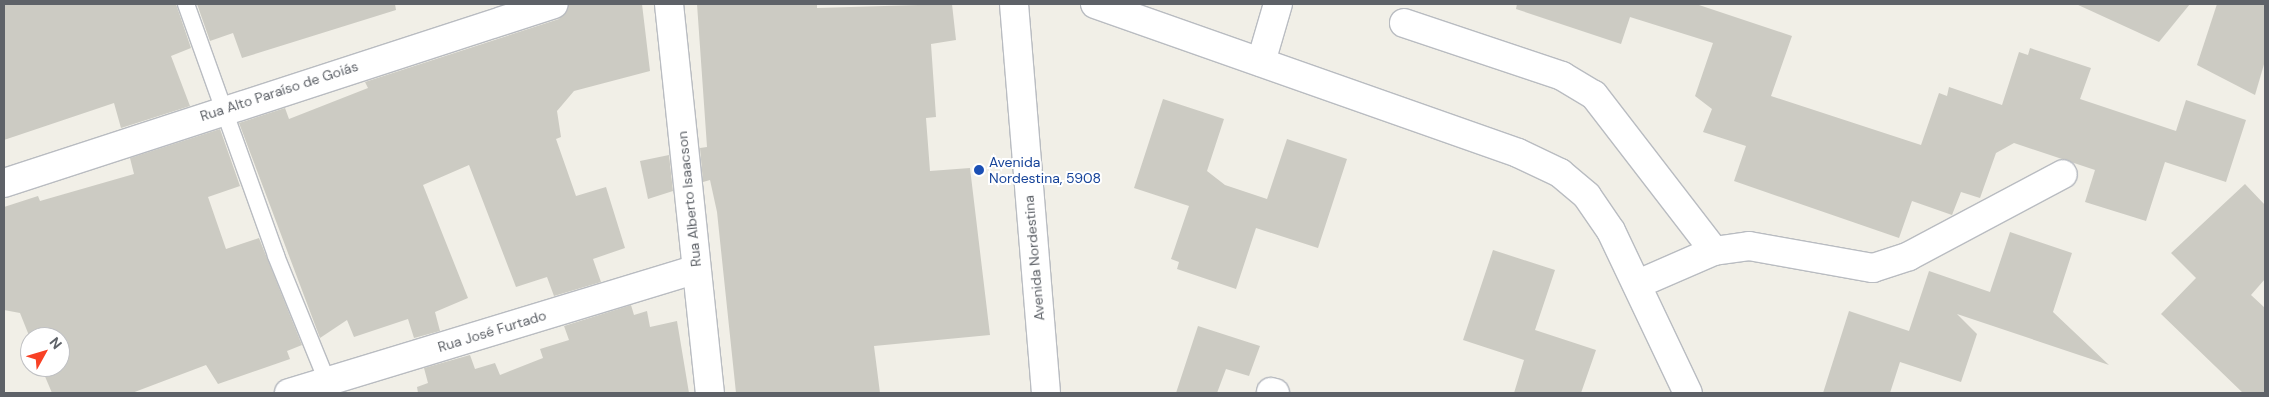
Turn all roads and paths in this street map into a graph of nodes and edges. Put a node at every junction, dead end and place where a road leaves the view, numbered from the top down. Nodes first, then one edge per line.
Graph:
1 (186, 4) edge
2 (554, 4) edge
3 (670, 4) edge
4 (1014, 4) edge
5 (1095, 4) edge
6 (1278, 4) edge
7 (1404, 23) dead end
8 (1261, 62) junction
9 (223, 109) junction
10 (2063, 174) dead end
11 (4, 183) edge
12 (1714, 251) junction
13 (696, 269) junction
14 (1638, 284) junction
15 (326, 382) junction
16 (289, 393) edge
17 (710, 393) edge
18 (1046, 393) edge
19 (1688, 393) edge

1 - 9 lane
2 - 9 street, Rua Alto Paraíso de Goiás
3 - 13 street, Rua Alberto Isaacson
4 - 18 street, Avenida Nordestina
5 - 8 street
6 - 8 street
7 - 12 street
8 - 14 street
9 - 11 street, Rua Alto Paraíso de Goiás
9 - 15 lane
10 - 12 street
12 - 14 street
13 - 15 street, Rua José Furtado
13 - 17 street, Rua Alberto Isaacson
14 - 19 street
15 - 16 street, Rua José Furtado

